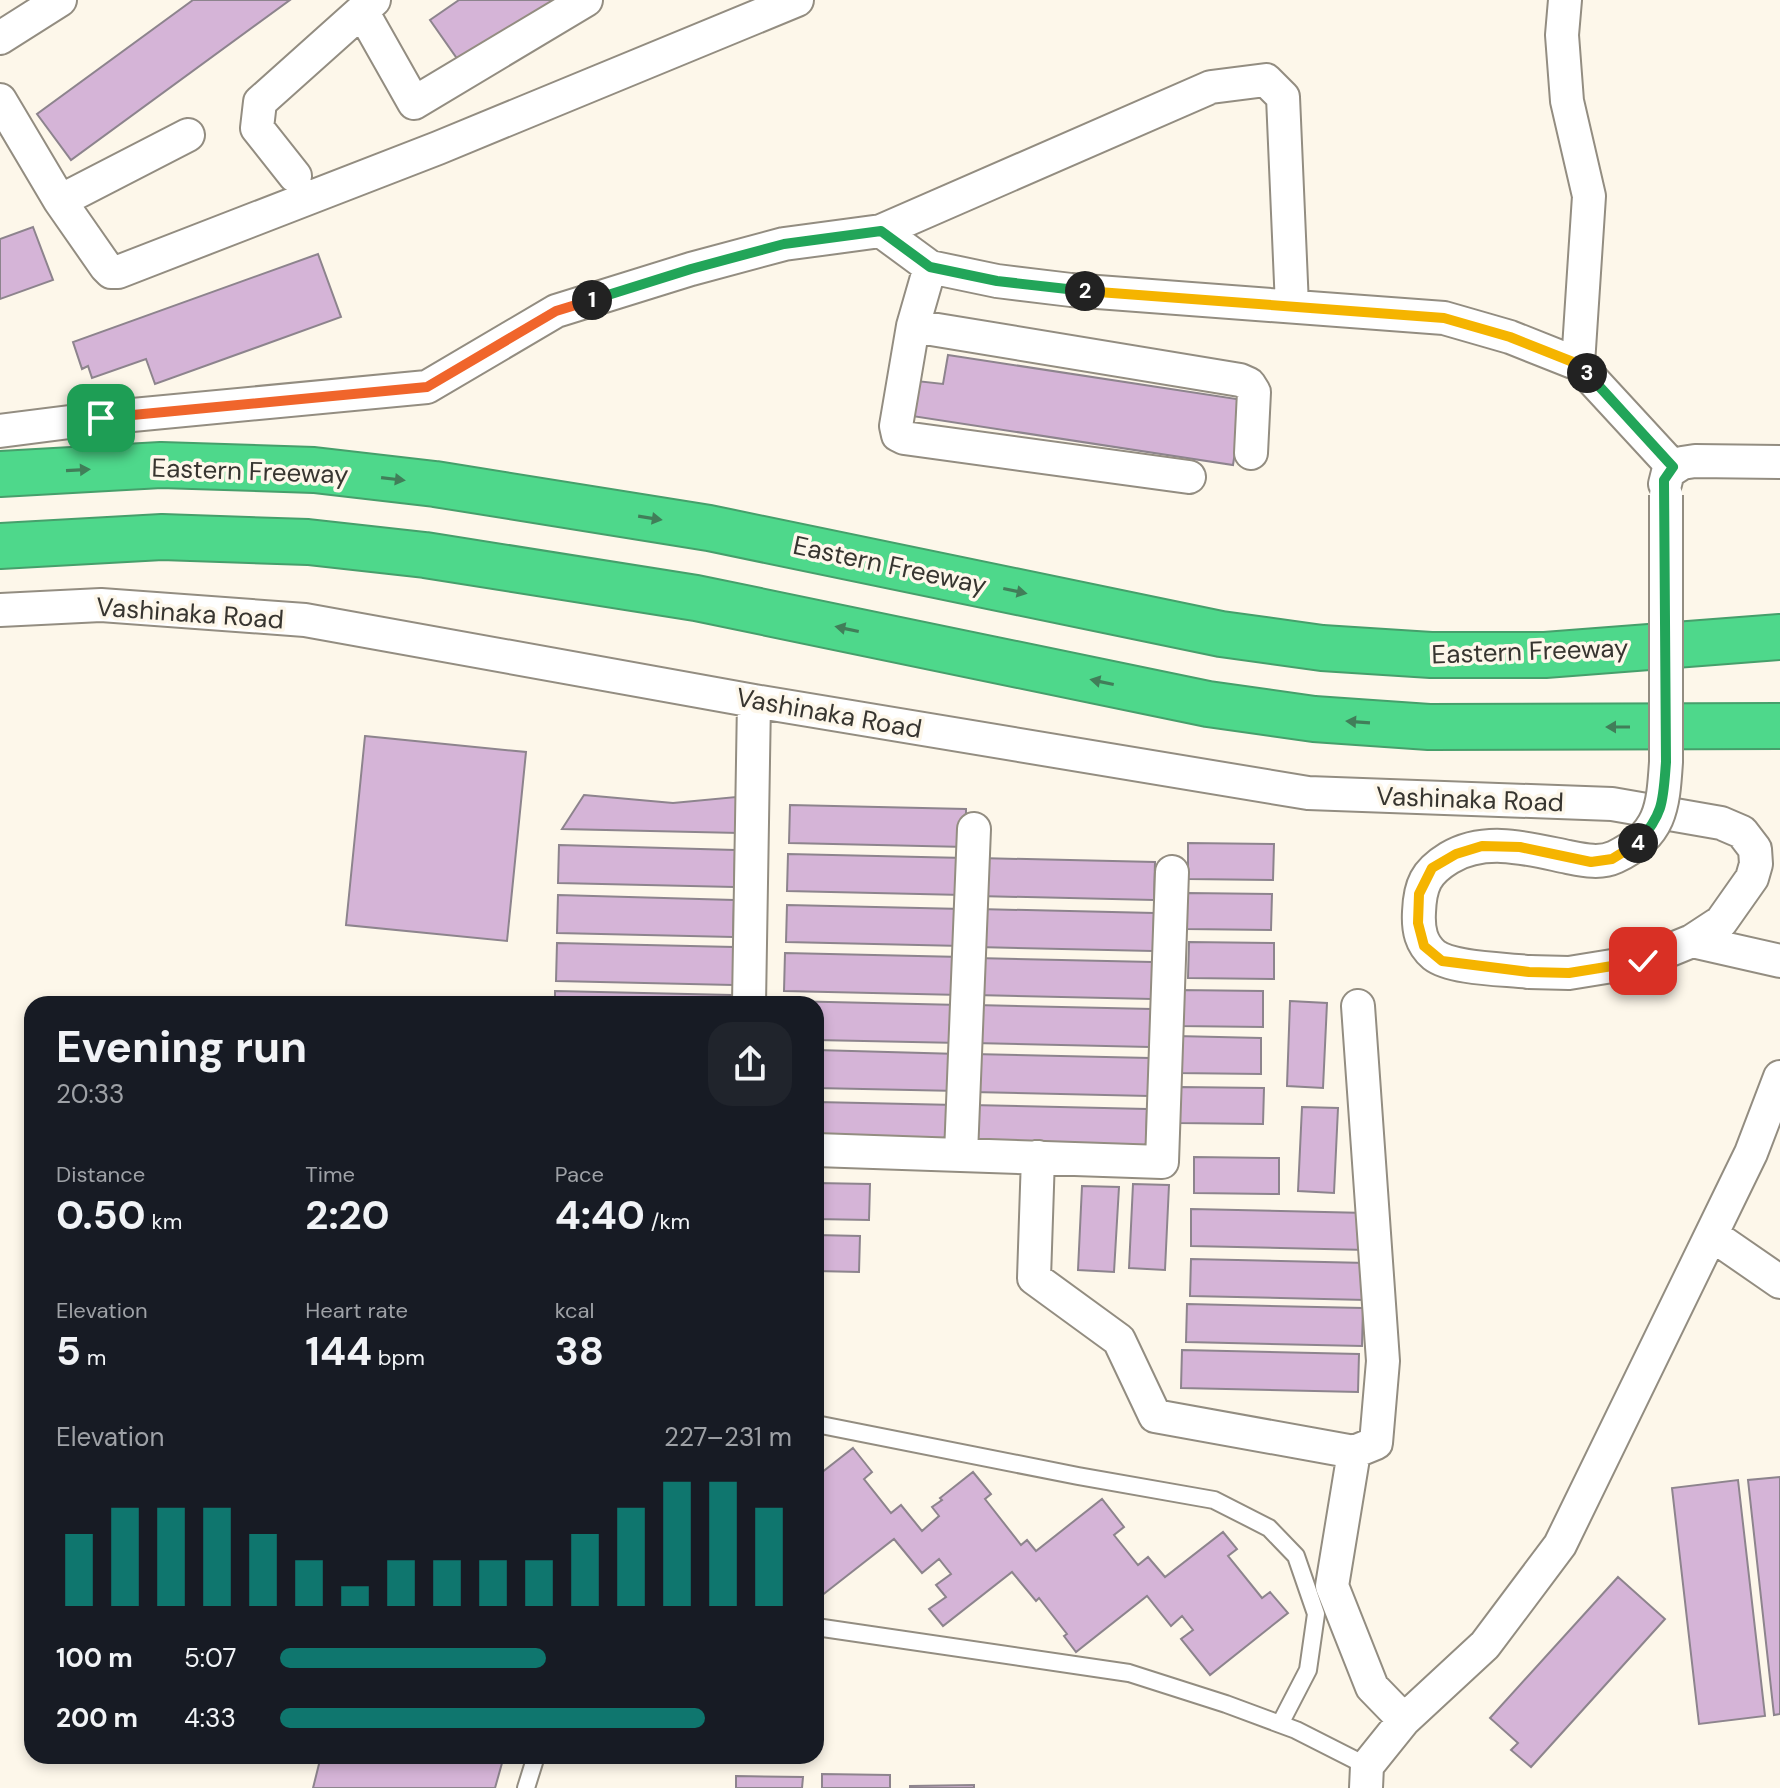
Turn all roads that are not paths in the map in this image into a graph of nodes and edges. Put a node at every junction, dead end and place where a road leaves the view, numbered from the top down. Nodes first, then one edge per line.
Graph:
1 (60, 0) edge
2 (586, 0) edge
3 (797, 0) edge
4 (1565, 0) edge
5 (368, 5) edge
6 (738, 11) edge
7 (0, 38) edge
8 (0, 100) edge
9 (414, 103) junction
10 (188, 135) dead end
11 (438, 148) junction
12 (295, 176) dead end
13 (60, 201) junction
14 (881, 231) junction
15 (930, 267) junction
16 (1292, 306) junction
17 (913, 326) junction
18 (1578, 364) junction
19 (0, 431) edge
20 (1251, 453) dead end
21 (1780, 462) edge
22 (0, 474) edge
23 (1189, 477) dead end
24 (1670, 481) junction
25 (0, 546) edge
26 (0, 610) edge
27 (1780, 637) edge
28 (754, 701) junction
29 (1780, 726) edge
30 (974, 829) dead end
31 (1767, 850) edge
32 (1172, 872) dead end
33 (1692, 941) junction
34 (1780, 961) edge
35 (749, 996) edge
36 (1358, 1006) dead end
37 (1780, 1077) edge
38 (824, 1150) edge
39 (961, 1154) junction
40 (1038, 1157) junction
41 (1712, 1235) junction
42 (1780, 1282) edge
43 (824, 1426) edge
44 (1354, 1452) junction
45 (824, 1628) edge
46 (1404, 1720) junction
47 (1280, 1724) junction
48 (534, 1764) edge
49 (1366, 1777) edge
50 (526, 1788) edge

1 - 7 street
2 - 9 street
3 - 6 street
4 - 18 street
5 - 9 street
5 - 12 street
6 - 11 street
8 - 13 street
9 - 11 street
10 - 13 street
11 - 13 street
14 - 15 street
14 - 16 street
14 - 19 street
15 - 16 street
15 - 17 street
16 - 18 street
17 - 20 street
17 - 23 street
18 - 24 street
21 - 24 street
22 -> 27 highway, Eastern Freeway
24 - 33 street, Vashinaka Road, bridge
29 -> 25 highway
26 - 28 street, Vashinaka Road
28 - 31 street, Vashinaka Road
28 - 35 street
30 - 39 street
31 - 33 street, Vashinaka Road
32 - 40 street
33 - 34 street
36 - 44 street
37 - 41 street
38 - 39 street
39 - 40 street
40 - 44 street
41 - 42 street
41 - 46 street
43 - 47 lane
44 - 46 street
45 - 47 lane
46 - 49 street
47 - 49 lane
48 - 50 lane

